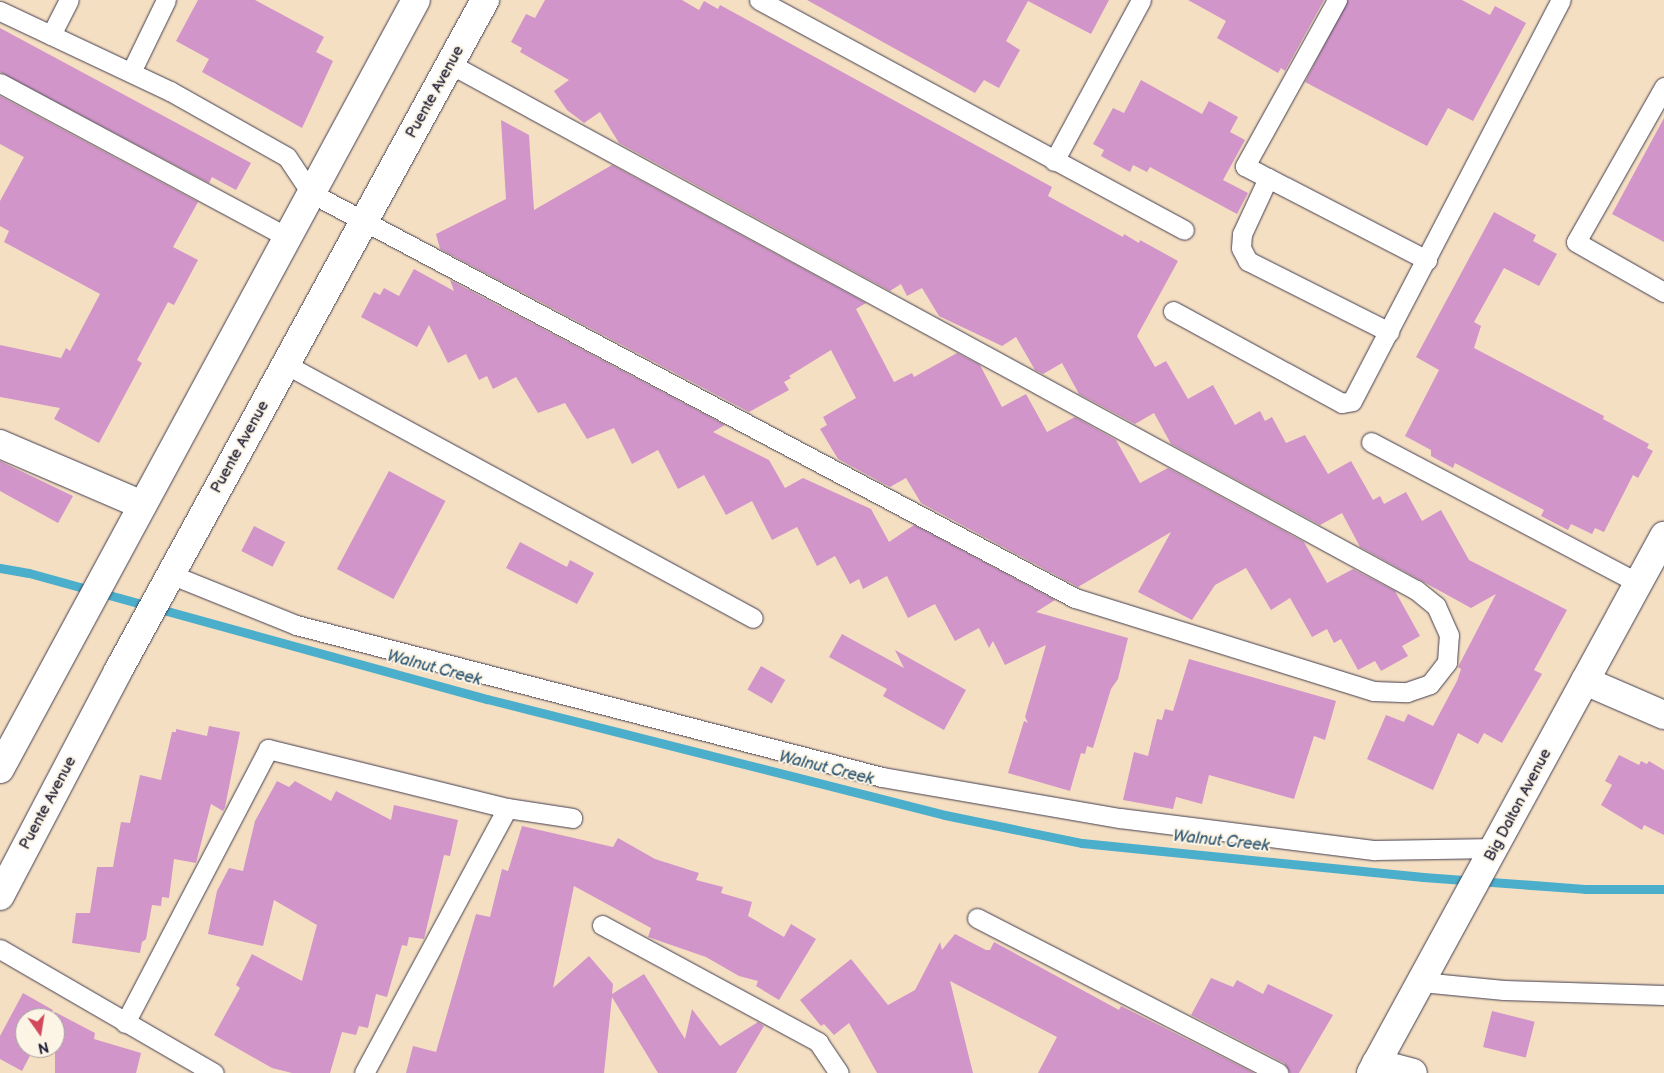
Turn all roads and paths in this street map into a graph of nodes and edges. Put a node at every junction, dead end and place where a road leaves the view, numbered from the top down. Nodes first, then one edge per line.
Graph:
1 (69, 0) edge
2 (166, 0) edge
3 (416, 0) edge
4 (485, 0) edge
5 (759, 0) edge
6 (1141, 0) edge
7 (1336, 0) edge
8 (1561, 0) edge
9 (0, 11) edge
10 (51, 35) junction
11 (450, 64) junction
12 (130, 72) junction
13 (0, 83) edge
14 (1664, 87) edge
15 (1054, 161) junction
16 (1268, 178) junction
17 (311, 193) junction
18 (363, 222) junction
19 (1184, 230) dead end
20 (287, 237) junction
21 (1428, 260) junction
22 (1664, 292) edge
23 (1173, 311) dead end
24 (1389, 332) junction
25 (285, 364) junction
26 (1371, 442) dead end
27 (0, 444) edge
28 (142, 505) junction
29 (1664, 536) edge
30 (165, 583) junction
31 (1638, 583) junction
32 (753, 618) dead end
33 (1585, 681) junction
34 (1664, 715) edge
35 (0, 770) edge
36 (507, 808) junction
37 (572, 818) dead end
38 (1492, 853) junction
39 (0, 896) edge
40 (976, 918) dead end
41 (602, 925) dead end
42 (0, 949) edge
43 (1421, 982) junction
44 (1664, 995) edge
45 (125, 1023) junction
46 (1374, 1068) edge
47 (214, 1073) edge
48 (364, 1073) edge
49 (839, 1073) edge
50 (1280, 1073) edge
51 (1413, 1073) edge

1 - 10 lane
2 - 12 lane
3 - 17 main road
4 - 11 main road, Puente Avenue
5 - 15 lane
6 - 15 lane
7 - 16 lane
8 - 21 lane
9 - 10 lane
10 - 12 lane
11 - 18 main road, Puente Avenue
11 - 18 lane
12 - 17 lane
13 - 20 lane
14 - 22 lane
15 - 19 lane
16 - 21 lane
16 - 24 lane
17 - 18 lane
17 - 20 main road
18 - 25 main road, Puente Avenue
20 - 28 main road
21 - 24 lane
23 - 24 lane
25 - 30 main road, Puente Avenue
25 - 32 lane
26 - 31 lane
27 - 28 main road
28 - 35 main road
29 - 31 main road, Big Dalton Avenue
30 - 38 lane
30 - 39 main road, Puente Avenue
31 - 33 main road, Big Dalton Avenue
33 - 34 main road
33 - 38 main road, Big Dalton Avenue
36 - 37 lane
36 - 45 lane
36 - 48 lane
38 - 43 main road, Big Dalton Avenue
40 - 50 lane
41 - 49 lane
42 - 45 lane
43 - 44 lane
43 - 46 main road, Big Dalton Avenue
45 - 47 lane
46 - 51 main road

